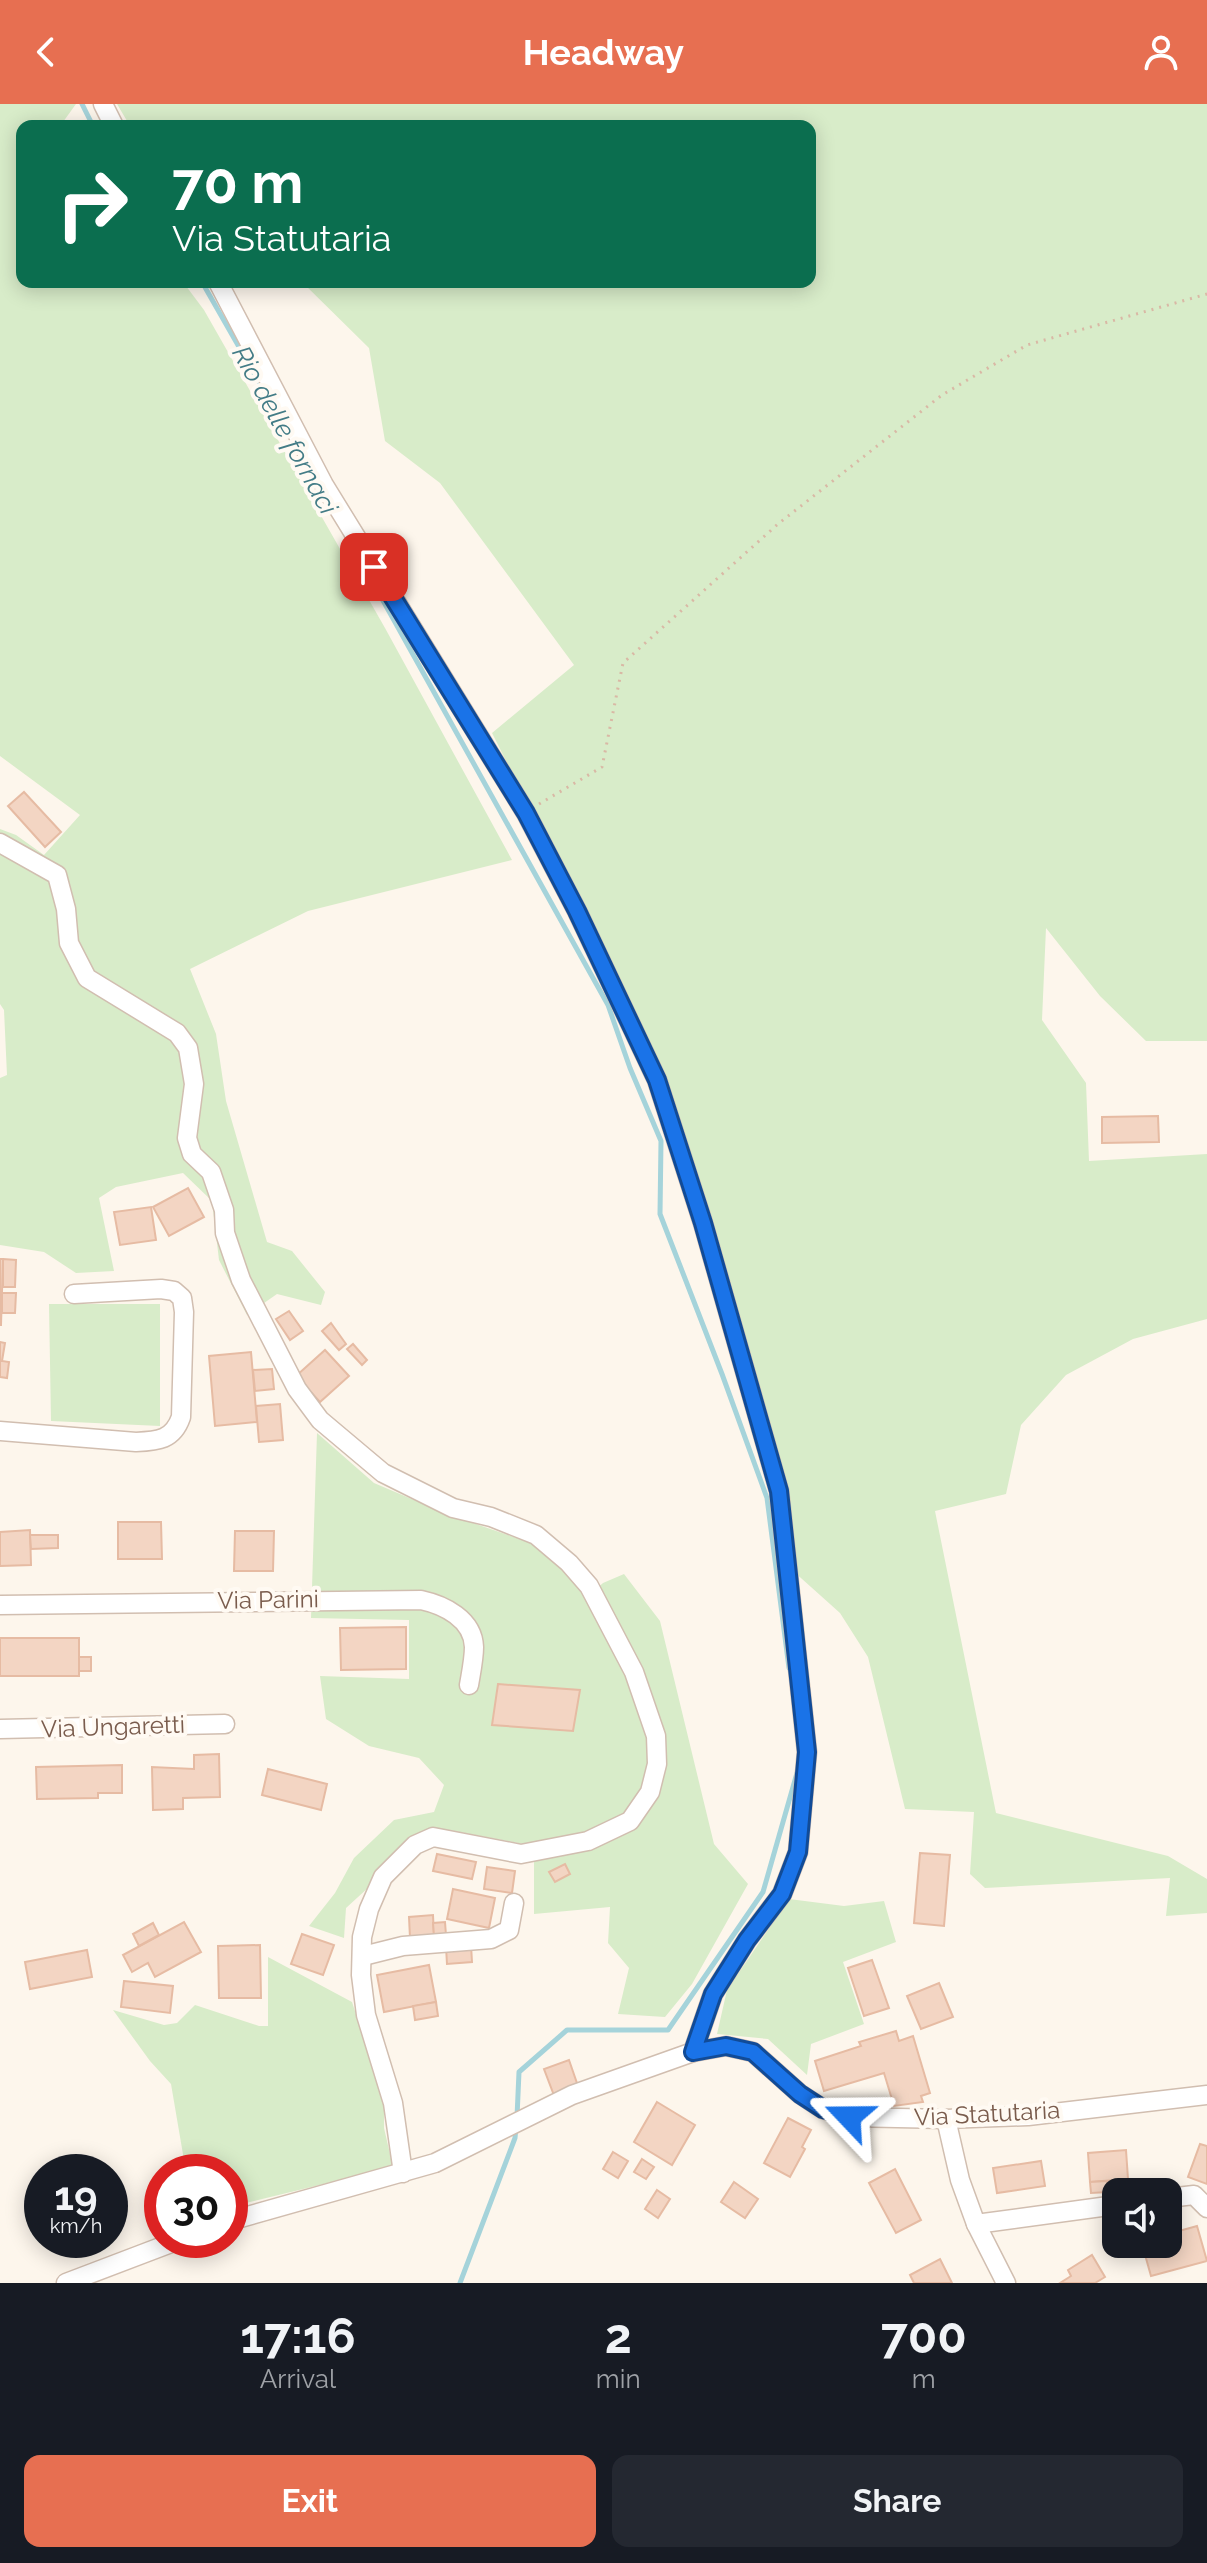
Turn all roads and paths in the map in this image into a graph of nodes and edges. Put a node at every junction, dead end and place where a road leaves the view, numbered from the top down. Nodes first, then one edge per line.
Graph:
1 (221, 288) edge
2 (1207, 294) edge
3 (526, 813) junction
4 (0, 843) edge
5 (74, 1294) dead end
6 (0, 1431) edge
7 (0, 1605) edge
8 (469, 1685) dead end
9 (225, 1724) dead end
10 (0, 1729) edge
11 (514, 1903) dead end
12 (363, 1956) junction
13 (693, 2052) junction
14 (1207, 2095) edge
15 (946, 2119) junction
16 (403, 2173) junction
17 (1182, 2196) edge
18 (1102, 2207) edge
19 (1207, 2208) edge
20 (248, 2216) edge
21 (976, 2224) junction
22 (144, 2253) edge
23 (66, 2283) edge
24 (1006, 2283) edge

1 - 3 street
2 - 3 path
3 - 13 street
4 - 12 street
5 - 6 street
7 - 8 street, Via Parini
9 - 10 street, Via Ungaretti
11 - 12 street
12 - 16 street
13 - 15 street, Via Statutaria
13 - 16 street, Via Statutaria
14 - 15 street, Via Statutaria
15 - 21 street
16 - 20 street, Via Statutaria
17 - 19 street
18 - 21 street
21 - 24 street
22 - 23 street

